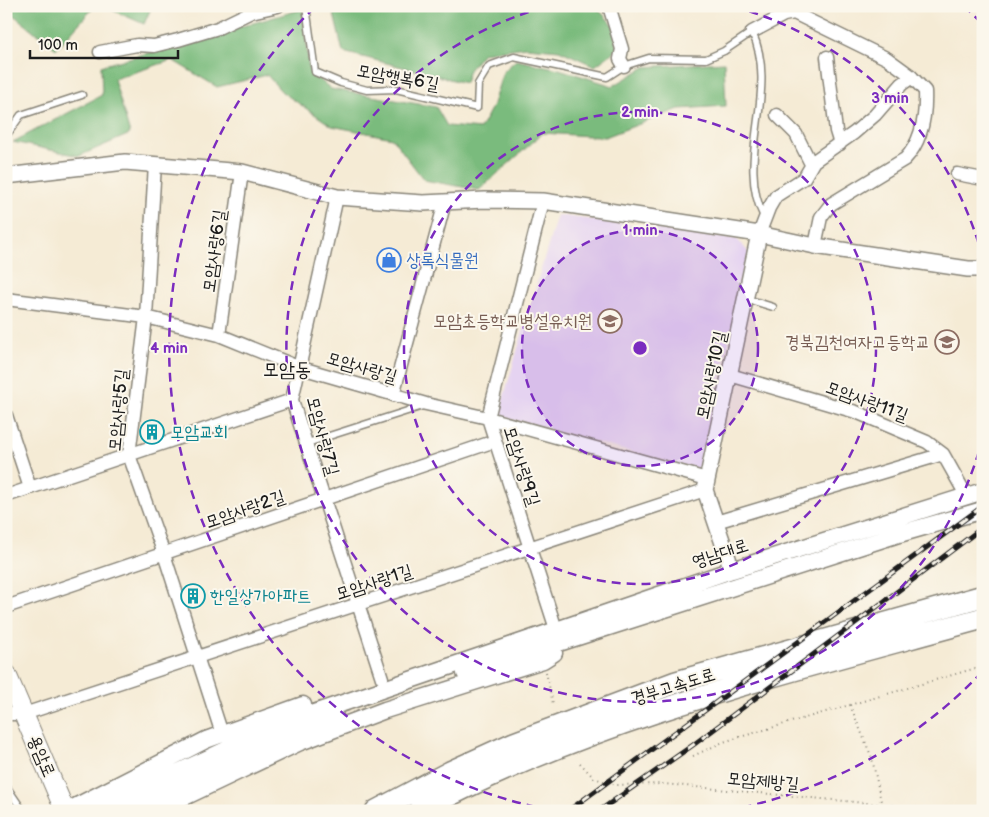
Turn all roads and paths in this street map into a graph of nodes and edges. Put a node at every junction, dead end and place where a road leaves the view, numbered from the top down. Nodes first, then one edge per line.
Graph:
1 (278, 6) edge
2 (306, 6) edge
3 (609, 6) edge
4 (245, 9) edge
5 (752, 32) junction
6 (100, 52) dead end
7 (827, 57) dead end
8 (624, 66) junction
9 (912, 78) junction
10 (82, 95) dead end
11 (777, 115) dead end
12 (6, 136) edge
13 (840, 144) junction
14 (155, 164) junction
15 (811, 164) junction
16 (242, 172) junction
17 (957, 174) dead end
18 (6, 176) edge
19 (983, 178) edge
20 (337, 197) junction
21 (543, 201) junction
22 (445, 202) junction
23 (765, 218) junction
24 (759, 234) junction
25 (815, 246) junction
26 (983, 269) edge
27 (747, 299) junction
28 (6, 300) edge
29 (772, 307) dead end
30 (146, 317) junction
31 (219, 335) junction
32 (298, 367) junction
33 (730, 374) junction
34 (393, 395) junction
35 (292, 400) junction
36 (426, 404) junction
37 (6, 415) edge
38 (488, 418) junction
39 (495, 442) junction
40 (304, 444) junction
41 (943, 454) junction
42 (129, 455) junction
43 (706, 485) junction
44 (30, 488) junction
45 (983, 491) edge
46 (6, 496) edge
47 (966, 496) junction
48 (323, 501) junction
49 (983, 510) edge
50 (716, 522) junction
51 (530, 548) junction
52 (164, 554) junction
53 (732, 570) junction
54 (983, 596) edge
55 (359, 605) junction
56 (6, 607) edge
57 (983, 618) edge
58 (554, 624) junction
59 (577, 630) junction
60 (198, 657) junction
61 (543, 660) junction
62 (473, 664) junction
63 (983, 666) edge
64 (6, 673) edge
65 (382, 678) junction
66 (553, 704) dead end
67 (850, 705) junction
68 (15, 714) edge
69 (222, 734) junction
70 (694, 756) dead end
71 (580, 763) dead end
72 (6, 786) edge
73 (882, 804) junction
74 (23, 811) edge
75 (66, 811) edge
76 (96, 811) edge
77 (124, 811) edge
78 (154, 811) edge
79 (376, 811) edge
80 (419, 811) edge
81 (883, 811) edge
82 (950, 811) edge

1 - 4 street
2 - 8 lane, 모암행복6길
3 - 8 street
4 - 6 street
5 - 8 lane, 모암행복6길
5 - 9 street
5 - 23 lane
7 - 13 street
9 - 13 street
9 - 25 street
10 - 12 lane
11 - 15 street
13 - 15 street
14 - 16 street
14 - 18 street
14 - 30 street, 모암사랑5길
15 - 23 street
16 - 20 street
16 - 31 street, 모암사랑6길
17 - 19 street
20 - 22 street
20 - 32 street, 모암사랑7길
21 - 22 street
21 - 24 street
21 - 38 street, 모암사랑9길
22 - 34 street
23 - 24 street
24 - 25 street
24 - 27 street, 모암사랑10길
25 - 26 street
27 - 29 lane
27 - 33 street, 모암사랑10길
28 - 30 street, 모암사랑길
30 - 31 street, 모암사랑길
30 - 42 street, 모암사랑5길
31 - 32 street, 모암사랑길
32 - 34 street, 모암사랑길
32 - 35 street, 모암사랑7길
33 - 41 street, 모암사랑11길
33 - 43 street, 모암사랑10길
34 - 36 street, 모암사랑길
35 - 40 street, 모암사랑7길
35 - 42 street
36 - 38 street, 모암사랑길
36 - 40 lane
37 - 44 street
38 - 39 street, 모암사랑9길
38 - 43 street, 모암사랑길
39 - 48 street, 모암사랑2길
39 - 51 street, 모암사랑9길
40 - 48 street, 모암사랑7길
41 - 47 street, 모암사랑11길
41 - 50 street
42 - 44 street
42 - 52 street, 모암사랑5길
43 - 50 street
43 - 51 street, 모암사랑1길
44 - 46 street
45 - 47 main road, 영남대로
47 - 53 main road, 영남대로
48 - 52 street, 모암사랑2길
48 - 55 street, 모암사랑7길
49 - 59 main road, 영남대로
50 - 53 street
51 - 55 street, 모암사랑1길
51 - 58 street, 모암사랑9길
52 - 56 street, 모암사랑2길
52 - 60 street, 모암사랑5길
53 - 59 main road, 영남대로
54 - 79 highway, 경부고속도로
55 - 60 street, 모암사랑1길
55 - 65 street, 모암사랑7길
57 - 80 highway, 경부고속도로
58 - 59 main road
58 - 65 main road
59 - 61 main road
59 - 62 main road, 영남대로
60 - 68 street, 모암사랑1길
60 - 69 street, 모암사랑5길
61 - 66 path
61 - 78 main road
62 - 76 main road
62 - 77 main road
63 - 67 path
64 - 68 main road, 용암로
65 - 69 main road
67 - 70 path
67 - 73 path
68 - 75 main road, 용암로
69 - 75 main road
71 - 73 path, 모암제방길
72 - 74 lane
73 - 81 path
73 - 82 path, 모암제방길

